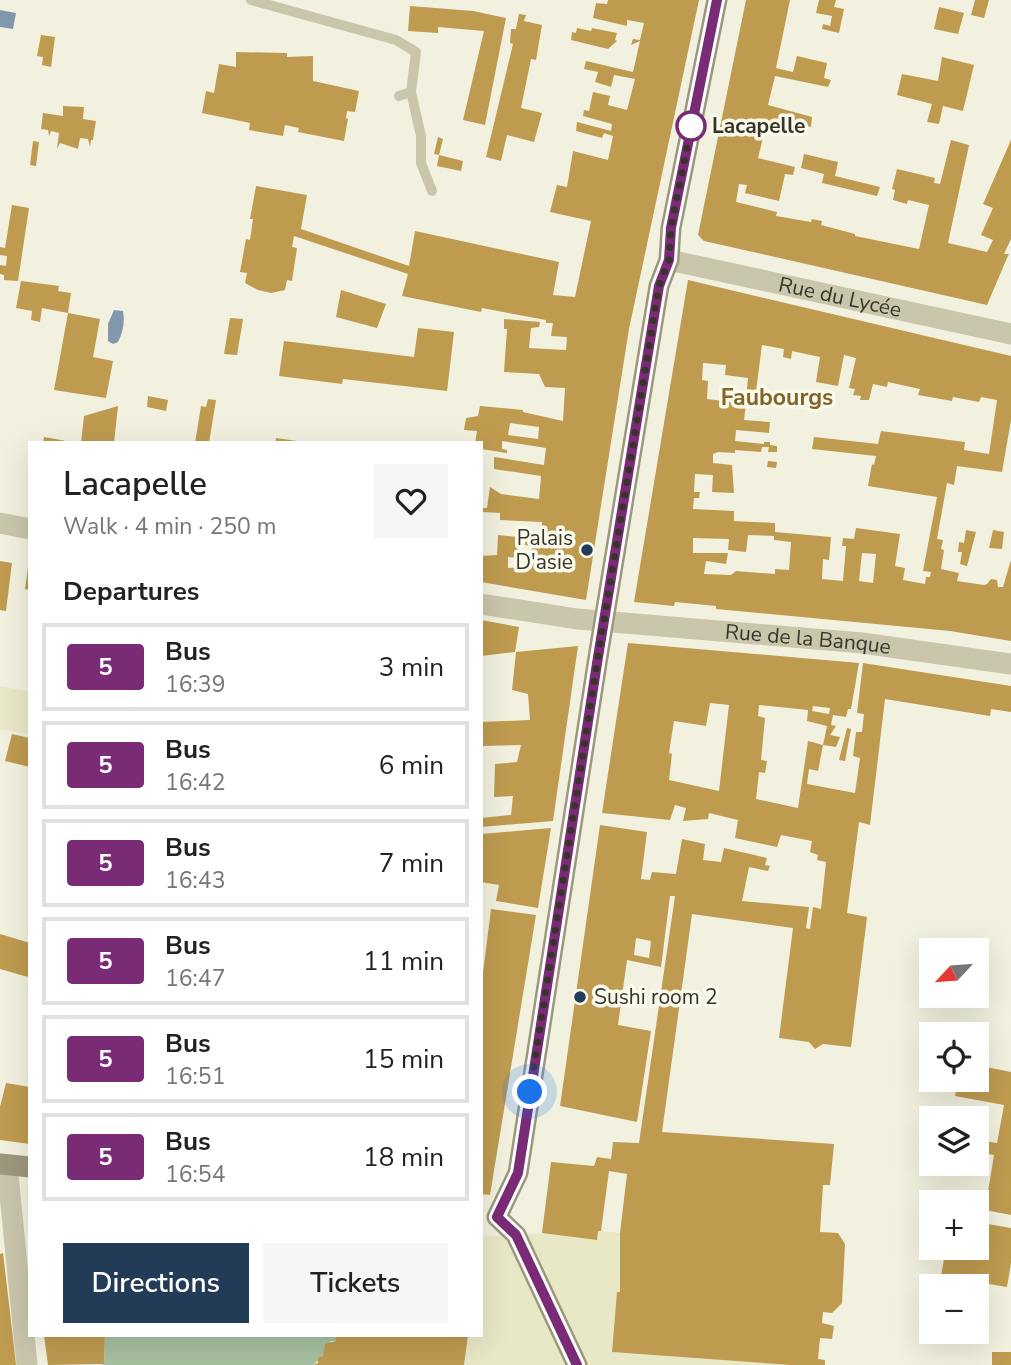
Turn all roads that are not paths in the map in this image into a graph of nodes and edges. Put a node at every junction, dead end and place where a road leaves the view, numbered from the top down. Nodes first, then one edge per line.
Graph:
1 (251, 0) edge
2 (717, 0) edge
3 (411, 92) junction
4 (399, 96) dead end
5 (432, 191) dead end
6 (669, 260) junction
7 (1011, 334) edge
8 (0, 523) edge
9 (28, 529) edge
10 (483, 604) edge
11 (604, 621) junction
12 (1011, 664) edge
13 (3, 1164) edge
14 (28, 1167) edge
15 (489, 1216) edge
16 (27, 1365) edge
17 (578, 1365) edge

1 - 3 lane
2 - 6 street
3 - 4 lane
3 - 5 lane
6 - 7 street, Rue du Lycée
6 - 11 street
8 - 9 street
10 - 11 street, Rue de la Banque
11 - 12 street, Rue de la Banque
11 - 15 street
13 - 14 street
13 - 16 street
15 - 17 street

